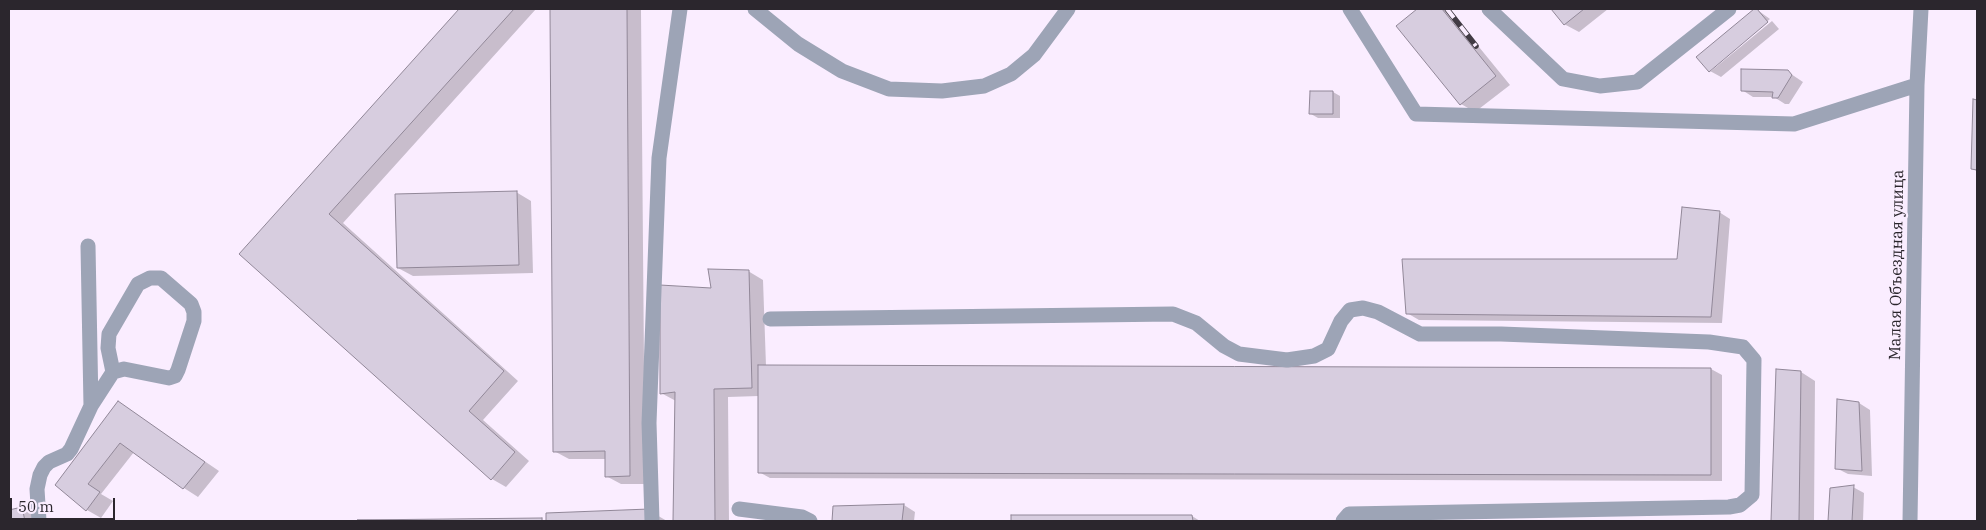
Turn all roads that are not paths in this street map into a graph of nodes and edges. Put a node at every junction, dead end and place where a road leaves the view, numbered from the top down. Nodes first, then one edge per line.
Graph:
1 (680, 9) edge
2 (755, 9) edge
3 (1068, 9) edge
4 (1350, 9) edge
5 (1489, 9) edge
6 (1729, 9) edge
7 (1921, 9) edge
8 (1917, 85) junction
9 (88, 246) dead end
10 (770, 319) dead end
11 (113, 372) junction
12 (91, 406) junction
13 (739, 509) dead end
14 (39, 521) edge
15 (652, 521) edge
16 (810, 521) edge
17 (1343, 521) edge
18 (1910, 521) edge

1 - 15 street
2 - 3 street
4 - 8 street
5 - 6 street
7 - 8 street, Малая Объездная улица
8 - 18 street, Малая Объездная улица
9 - 12 street
10 - 17 street
11 - 11 street
11 - 12 street
12 - 14 street
13 - 16 street

